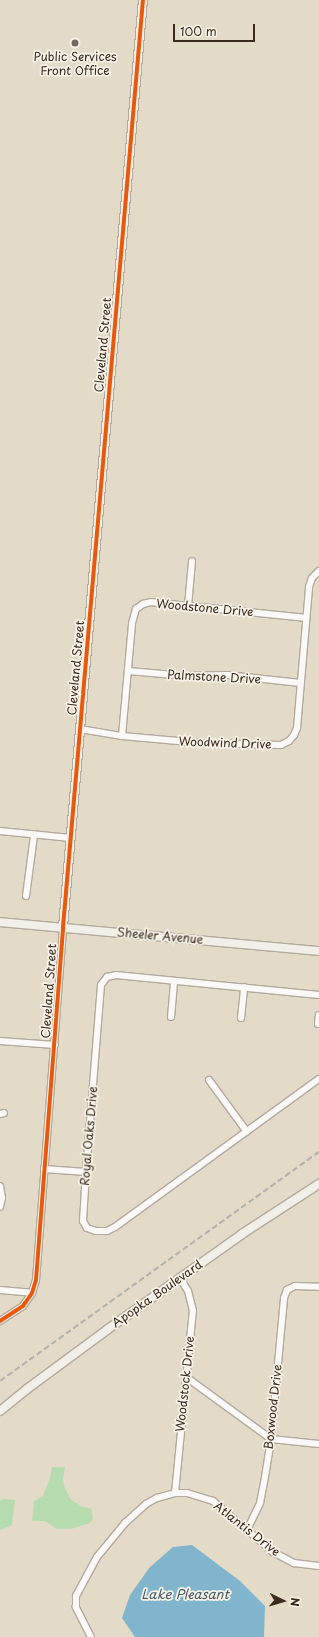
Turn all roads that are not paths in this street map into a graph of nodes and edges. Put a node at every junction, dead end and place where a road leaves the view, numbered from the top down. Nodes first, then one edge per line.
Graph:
1 (142, 0) edge
2 (192, 562) dead end
3 (319, 571) edge
4 (188, 606) junction
5 (306, 618) junction
6 (128, 671) junction
7 (301, 683) junction
8 (80, 729) junction
9 (122, 736) junction
10 (0, 831) edge
11 (34, 835) junction
12 (71, 838) junction
13 (26, 896) dead end
14 (0, 922) edge
15 (63, 927) junction
16 (319, 951) edge
17 (174, 981) junction
18 (244, 987) junction
19 (319, 995) edge
20 (319, 1015) edge
21 (171, 1017) dead end
22 (241, 1018) dead end
23 (318, 1024) edge
24 (0, 1041) edge
25 (55, 1045) junction
26 (319, 1079) edge
27 (209, 1080) dead end
28 (247, 1132) junction
29 (44, 1169) junction
30 (86, 1172) junction
31 (319, 1184) edge
32 (0, 1186) edge
33 (0, 1207) edge
34 (180, 1278) junction
35 (319, 1287) edge
36 (0, 1290) edge
37 (32, 1294) junction
38 (0, 1321) edge
39 (186, 1376) junction
40 (0, 1411) edge
41 (271, 1439) junction
42 (319, 1444) edge
43 (175, 1493) junction
44 (247, 1530) junction
45 (319, 1566) edge
46 (91, 1637) edge

1 - 8 street, Cleveland Street
2 - 4 street
3 - 5 street, Woodwind Drive
4 - 5 street, Woodstone Drive
4 - 6 street, Woodstone Drive
5 - 7 street, Woodwind Drive
6 - 7 street, Palmstone Drive
6 - 9 street, Woodstone Drive
7 - 9 street, Woodwind Drive
8 - 9 street, Woodwind Drive
8 - 12 street, Cleveland Street
10 - 11 street
11 - 12 street
11 - 13 street
12 - 15 street, Cleveland Street
14 - 15 street, Sheeler Avenue
15 - 16 street, Sheeler Avenue
15 - 25 street, Cleveland Street
17 - 18 street, Royal Oaks Drive
17 - 21 street
17 - 30 street, Royal Oaks Drive
18 - 19 street, Royal Oaks Drive
18 - 22 street
20 - 23 street
24 - 25 street
25 - 29 street, Cleveland Street
26 - 28 street, Royal Oaks Drive
27 - 28 street
28 - 30 street, Royal Oaks Drive
29 - 30 street
29 - 37 street, Cleveland Street
31 - 34 street, Apopka Boulevard
32 - 33 street
34 - 39 street, Woodstock Drive
34 - 40 street, Apopka Boulevard
35 - 41 street, Boxwood Drive
36 - 37 street
37 - 38 street, Cleveland Street
39 - 41 street
39 - 43 street, Woodstock Drive
41 - 42 street
41 - 44 street, Boxwood Drive
43 - 44 street, Atlantis Drive
43 - 46 street, Atlantis Drive
44 - 45 street, Atlantis Drive

